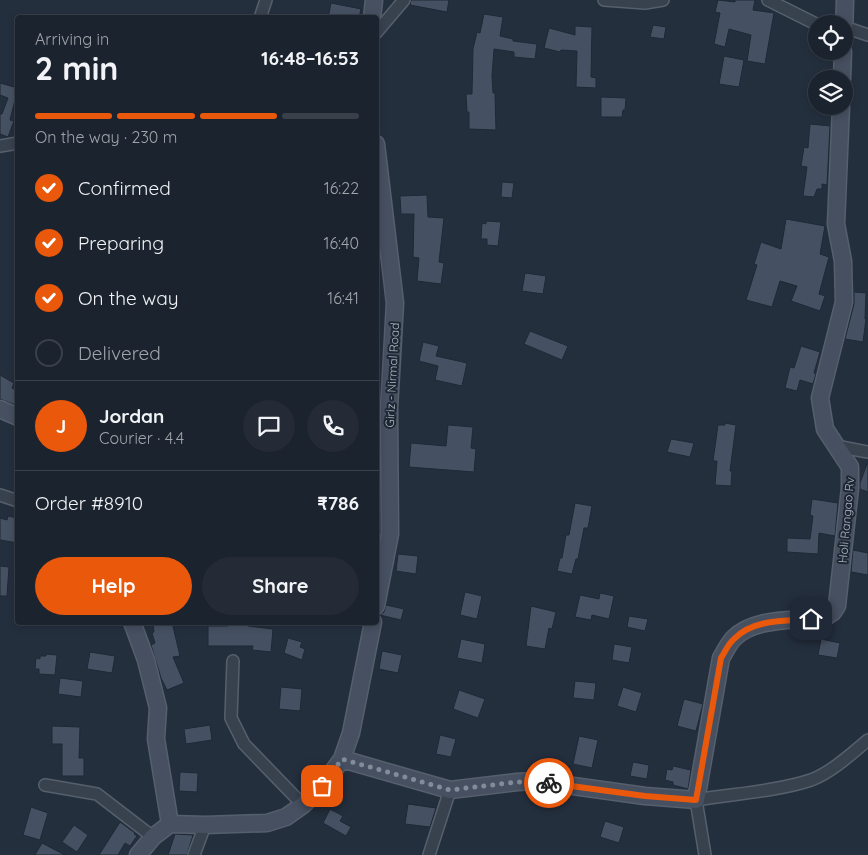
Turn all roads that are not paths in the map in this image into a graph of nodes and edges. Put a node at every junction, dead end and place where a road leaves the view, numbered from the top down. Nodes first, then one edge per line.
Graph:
1 (266, 0) edge
2 (374, 0) edge
3 (404, 0) edge
4 (604, 0) edge
5 (663, 0) edge
6 (768, 0) edge
7 (846, 0) edge
8 (261, 15) edge
9 (372, 15) edge
10 (845, 15) edge
11 (808, 20) edge
12 (379, 29) edge
13 (853, 29) edge
14 (868, 35) edge
15 (841, 115) edge
16 (15, 144) edge
17 (0, 146) edge
18 (379, 169) edge
19 (0, 409) edge
20 (15, 416) edge
21 (836, 446) junction
22 (868, 452) edge
23 (0, 495) edge
24 (15, 500) edge
25 (379, 591) edge
26 (133, 625) edge
27 (372, 625) edge
28 (233, 661) dead end
29 (868, 740) edge
30 (342, 759) junction
31 (45, 785) dead end
32 (450, 790) junction
33 (696, 800) junction
34 (303, 805) junction
35 (170, 824) junction
36 (205, 825) junction
37 (153, 837) junction
38 (138, 855) edge
39 (194, 855) edge
40 (429, 855) edge
41 (705, 855) edge

1 - 8 street
2 - 9 street
3 - 12 street
4 - 5 street
6 - 11 street
7 - 10 street
13 - 14 street
15 - 21 street, Holi Rangao Rv
16 - 17 street
18 - 25 street, Giriz - Nirmal Road
19 - 20 street
21 - 22 street
21 - 33 street, Holi Rangao Rv
23 - 24 street
26 - 35 street
27 - 30 street
28 - 34 street
29 - 33 street
30 - 32 street
30 - 34 street
31 - 37 street
32 - 33 street
32 - 40 street
33 - 41 street, Holi Rangao Rv
34 - 36 street
35 - 36 street
35 - 37 street
36 - 39 street
37 - 38 street

